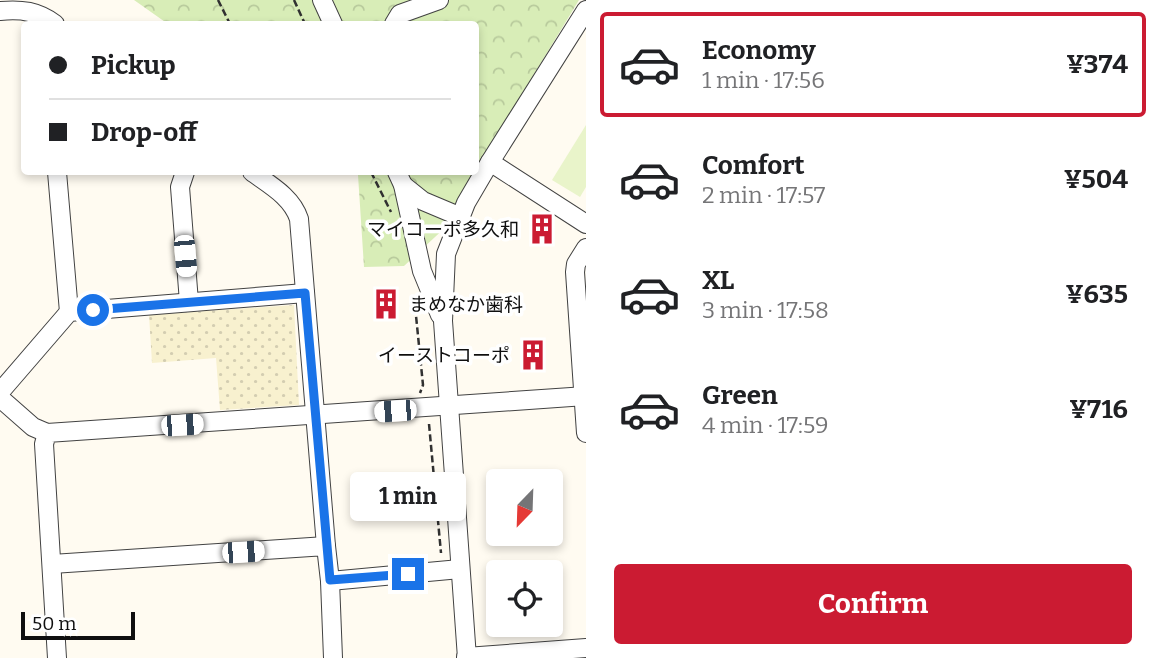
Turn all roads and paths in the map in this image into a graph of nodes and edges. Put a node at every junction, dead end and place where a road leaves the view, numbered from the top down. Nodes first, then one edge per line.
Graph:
1 (218, 0) edge
2 (294, 0) edge
3 (322, 0) edge
4 (439, 0) edge
5 (579, 0) edge
6 (586, 4) edge
7 (586, 9) edge
8 (0, 11) edge
9 (50, 21) edge
10 (228, 21) edge
11 (304, 21) edge
12 (331, 21) edge
13 (396, 21) edge
14 (490, 162) junction
15 (57, 175) edge
16 (184, 175) edge
17 (256, 175) edge
18 (372, 175) edge
19 (400, 178) edge
20 (461, 217) junction
21 (394, 220) dead end
22 (586, 224) edge
23 (586, 248) edge
24 (412, 285) dead end
25 (305, 293) junction
26 (189, 302) junction
27 (69, 312) junction
28 (443, 321) junction
29 (0, 392) edge
30 (584, 396) edge
31 (0, 398) edge
32 (421, 399) dead end
33 (450, 407) junction
34 (316, 416) junction
35 (422, 416) dead end
36 (47, 433) junction
37 (586, 433) edge
38 (326, 546) junction
39 (442, 563) dead end
40 (52, 564) junction
41 (460, 569) junction
42 (330, 580) junction
43 (586, 648) edge
44 (57, 658) edge
45 (333, 658) edge
46 (466, 658) edge

1 - 10 path
2 - 11 path
3 - 12 street
4 - 13 street
5 - 6 street
7 - 14 street
8 - 9 street
14 - 20 street
14 - 22 street
15 - 27 street
16 - 26 street
17 - 25 street
18 - 21 path
19 - 20 street
19 - 28 street
20 - 28 street
23 - 30 street
24 - 32 path
25 - 26 street
25 - 34 street
26 - 27 street
27 - 29 street
28 - 33 street
30 - 33 street
30 - 37 street
31 - 36 street
33 - 34 street
33 - 41 street
34 - 36 street
34 - 38 street
35 - 39 path
36 - 40 street
38 - 40 street
38 - 42 street
40 - 44 street
41 - 42 street
41 - 46 street
42 - 45 street
43 - 46 street

